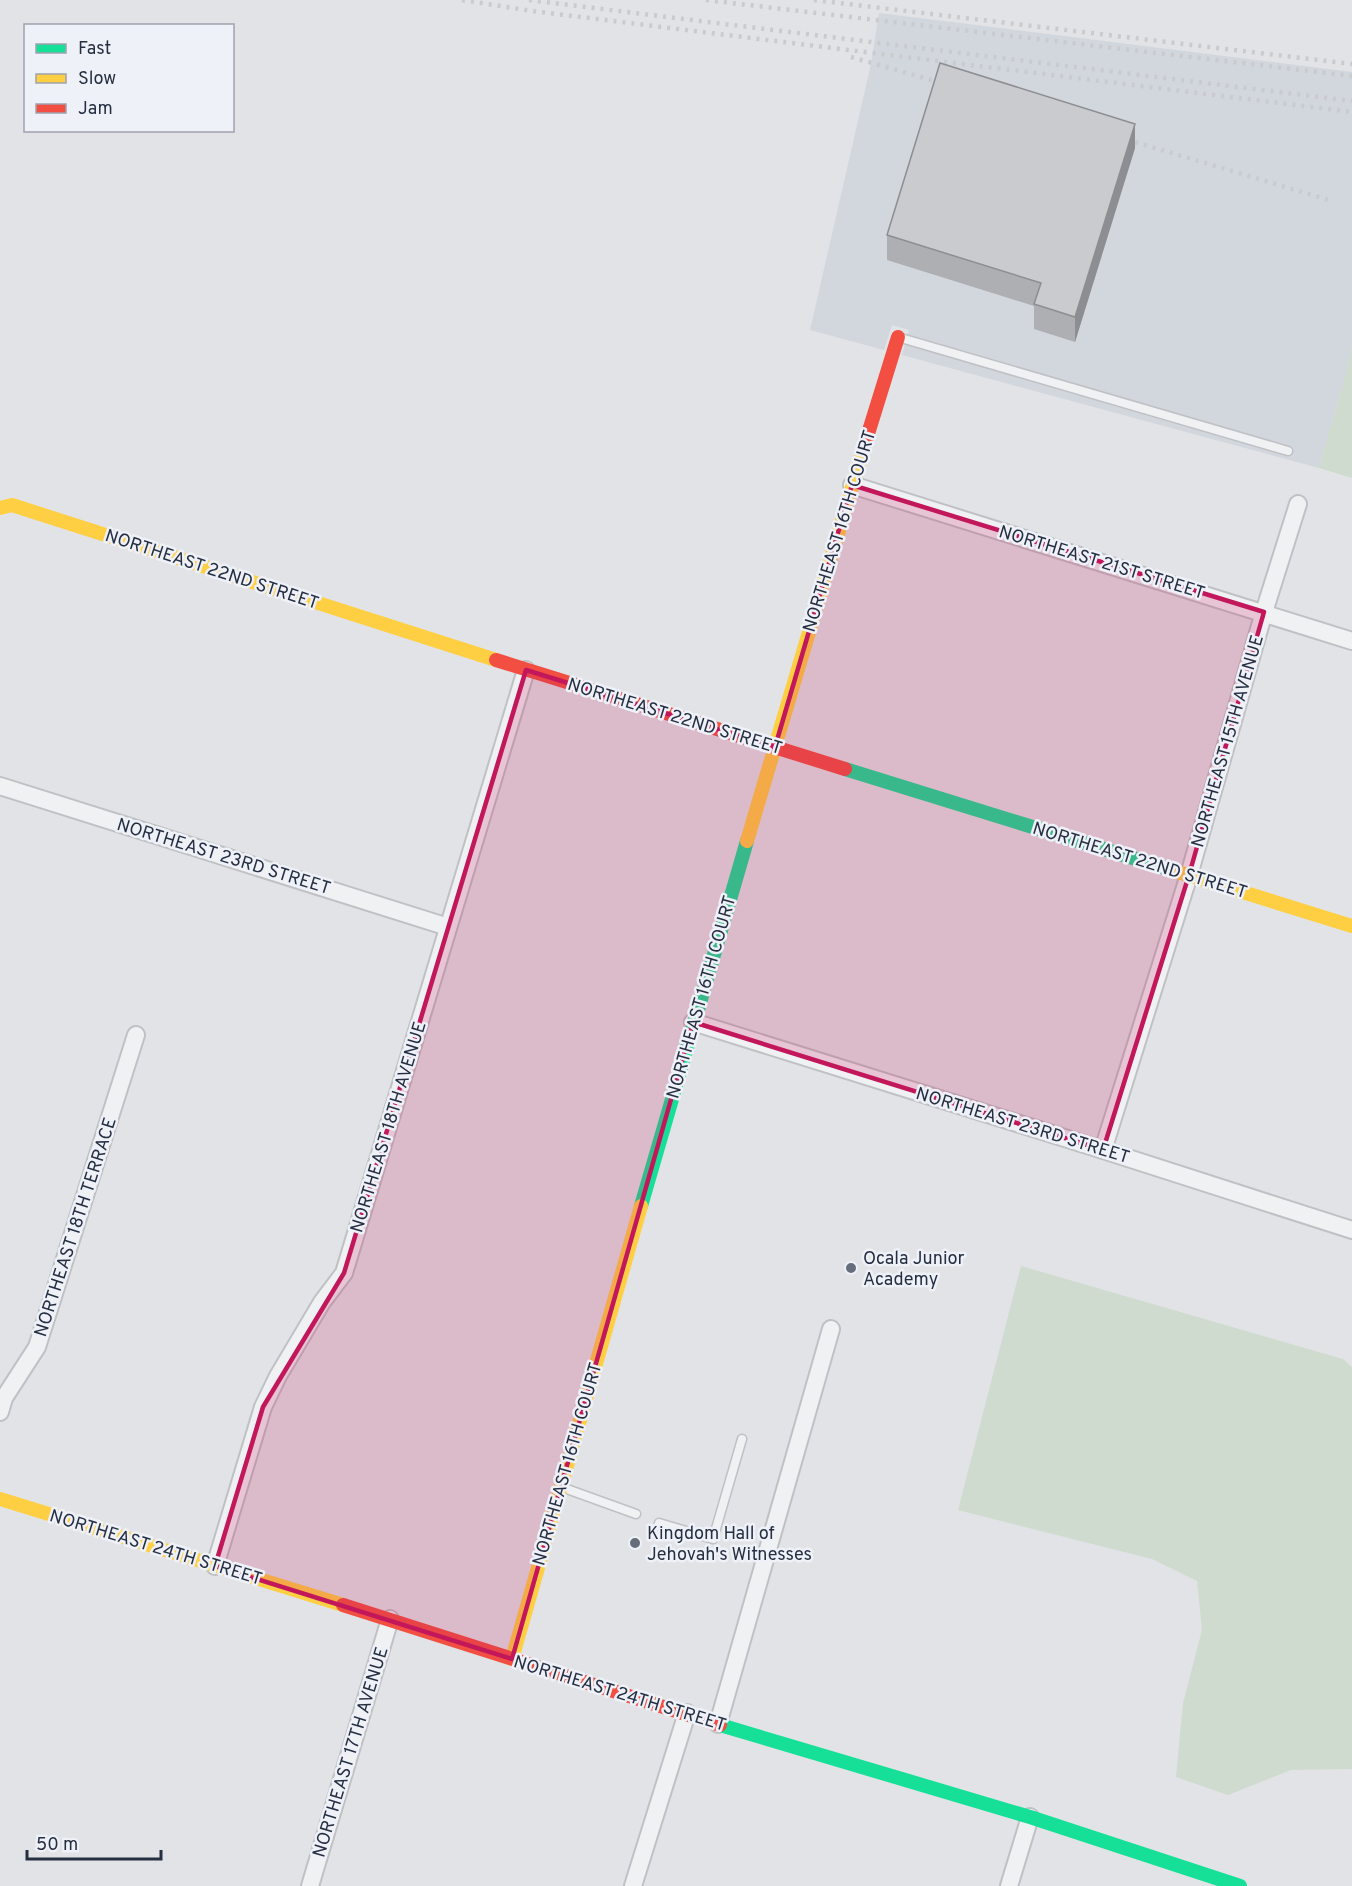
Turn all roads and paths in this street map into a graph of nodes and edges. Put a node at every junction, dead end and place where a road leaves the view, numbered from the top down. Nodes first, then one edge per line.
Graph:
1 (898, 337) joint
2 (1288, 451) dead end
3 (852, 485) junction
4 (1298, 504) dead end
5 (0, 508) edge
6 (1264, 612) junction
7 (1352, 640) edge
8 (525, 670) junction
9 (775, 747) junction
10 (0, 786) edge
11 (1189, 875) junction
12 (1352, 926) edge
13 (448, 927) junction
14 (693, 1022) junction
15 (136, 1035) dead end
16 (1103, 1150) junction
17 (1352, 1230) edge
18 (831, 1329) dead end
19 (0, 1412) edge
20 (742, 1439) dead end
21 (561, 1486) junction
22 (0, 1499) edge
23 (636, 1514) dead end
24 (659, 1523) dead end
25 (215, 1566) junction
26 (390, 1619) junction
27 (512, 1659) junction
28 (687, 1713) junction
29 (718, 1724) junction
30 (1030, 1817) junction
31 (310, 1886) edge
32 (633, 1886) edge
33 (1009, 1886) edge
34 (1240, 1886) edge

1 - 2 lane
1 - 3 street, NORTHEAST 16TH COURT
3 - 6 street, NORTHEAST 21ST STREET
3 - 9 street, NORTHEAST 16TH COURT
4 - 6 street, NORTHEAST 15TH AVENUE
5 - 8 street, NORTHEAST 22ND STREET
6 - 7 street, NORTHEAST 21ST STREET
6 - 11 street, NORTHEAST 15TH AVENUE
8 - 9 street, NORTHEAST 22ND STREET
8 - 13 street, NORTHEAST 18TH AVENUE
9 - 11 street, NORTHEAST 22ND STREET
9 - 14 street, NORTHEAST 16TH COURT
10 - 13 street, NORTHEAST 23RD STREET
11 - 12 street, NORTHEAST 22ND STREET
11 - 16 street, NORTHEAST 15TH AVENUE
13 - 25 street, NORTHEAST 18TH AVENUE
14 - 16 street, NORTHEAST 23RD STREET
14 - 21 street, NORTHEAST 16TH COURT
15 - 19 street, NORTHEAST 18TH TERRACE
16 - 17 street, NORTHEAST 23RD STREET
18 - 29 street
20 - 24 lane
21 - 23 lane
21 - 27 street, NORTHEAST 16TH COURT
22 - 25 street, NORTHEAST 24TH STREET
25 - 26 street, NORTHEAST 24TH STREET
26 - 27 street, NORTHEAST 24TH STREET
26 - 31 street, NORTHEAST 17TH AVENUE
27 - 28 street, NORTHEAST 24TH STREET
28 - 29 street, NORTHEAST 24TH STREET
28 - 32 street
29 - 30 street, NORTHEAST 24TH STREET
30 - 33 street
30 - 34 street, NORTHEAST 24TH STREET

